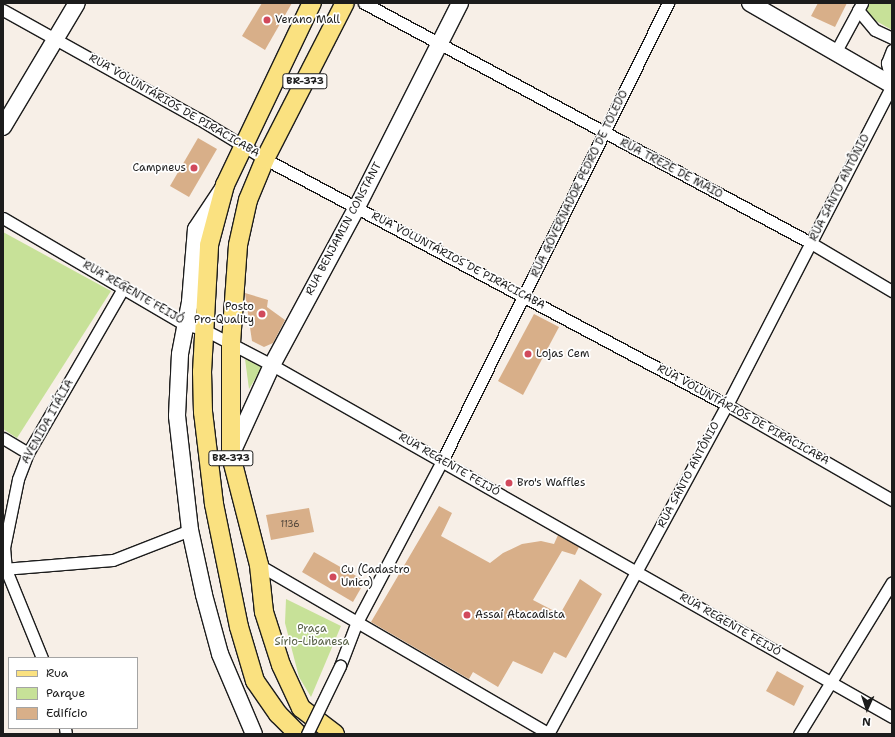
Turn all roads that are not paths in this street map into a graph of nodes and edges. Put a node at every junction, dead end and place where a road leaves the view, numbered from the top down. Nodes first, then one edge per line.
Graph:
1 (77, 3) edge
2 (312, 3) edge
3 (346, 3) edge
4 (364, 3) edge
5 (460, 3) edge
6 (668, 3) edge
7 (750, 3) edge
8 (860, 7) edge
9 (3, 10) edge
10 (892, 38) edge
11 (56, 39) junction
12 (437, 44) junction
13 (892, 50) edge
14 (835, 53) junction
15 (892, 85) edge
16 (3, 127) edge
17 (605, 134) junction
18 (244, 145) junction
19 (265, 159) junction
20 (225, 185) junction
21 (357, 207) junction
22 (3, 218) edge
23 (811, 243) junction
24 (124, 287) junction
25 (892, 291) edge
26 (524, 297) junction
27 (184, 324) junction
28 (203, 329) junction
29 (231, 343) junction
30 (272, 365) junction
31 (727, 405) junction
32 (3, 438) edge
33 (28, 453) junction
34 (231, 456) junction
35 (442, 461) junction
36 (892, 500) edge
37 (190, 530) junction
38 (259, 565) junction
39 (5, 570) edge
40 (637, 572) junction
41 (892, 582) edge
42 (356, 624) junction
43 (42, 657) edge
44 (829, 682) junction
45 (892, 717) edge
46 (254, 734) edge
47 (298, 734) edge
48 (307, 734) edge
49 (335, 734) edge
50 (549, 734) edge
51 (799, 734) edge

1 - 11 street
2 - 18 main road, BR-373
3 - 19 main road, BR-373
4 - 12 street, RUA TREZE DE MAIO
5 - 12 street, RUA BENJAMIN CONSTANT
6 - 17 street, RUA GOVERNADOR PEDRO DE TOLEDO
7 - 14 street
8 - 10 street
8 - 14 street
9 - 11 street, RUA VOLUNTÁRIOS DE PIRACICABA
11 - 16 street
11 - 18 street, RUA VOLUNTÁRIOS DE PIRACICABA
12 - 17 street, RUA TREZE DE MAIO
12 - 21 street, RUA BENJAMIN CONSTANT
13 - 15 street
14 - 15 street
15 - 23 street, RUA SANTO ANTÔNIO
17 - 23 street, RUA TREZE DE MAIO
17 - 26 street, RUA GOVERNADOR PEDRO DE TOLEDO
18 - 19 street, RUA VOLUNTÁRIOS DE PIRACICABA
18 - 20 main road, BR-373
19 - 21 street, RUA VOLUNTÁRIOS DE PIRACICABA
19 - 29 main road, BR-373
20 - 27 street
20 - 28 main road, BR-373
21 - 26 street, RUA VOLUNTÁRIOS DE PIRACICABA
21 - 30 street, RUA BENJAMIN CONSTANT
22 - 24 street, RUA REGENTE FEIJÓ
23 - 25 street, RUA TREZE DE MAIO
23 - 31 street, RUA SANTO ANTÔNIO
24 - 27 street, RUA REGENTE FEIJÓ
24 - 33 street, AVENIDA ITÁLIA
26 - 31 street, RUA VOLUNTÁRIOS DE PIRACICABA
26 - 35 street, RUA GOVERNADOR PEDRO DE TOLEDO
27 - 28 street, RUA REGENTE FEIJÓ
27 - 37 street
28 - 29 street, RUA REGENTE FEIJÓ
28 - 47 main road, BR-373
29 - 30 street, RUA REGENTE FEIJÓ
29 - 34 main road, BR-373
30 - 34 street, RUA BENJAMIN CONSTANT
30 - 35 street, RUA REGENTE FEIJÓ
31 - 36 street, RUA VOLUNTÁRIOS DE PIRACICABA
31 - 40 street, RUA SANTO ANTÔNIO
32 - 33 street
33 - 39 street, AVENIDA ITÁLIA
34 - 38 main road, BR-373
35 - 40 street, RUA REGENTE FEIJÓ
35 - 42 street, RUA GOVERNADOR PEDRO DE TOLEDO
37 - 39 street
37 - 46 street
38 - 42 street
38 - 49 main road, BR-373
39 - 43 street, AVENIDA ITÁLIA
40 - 44 street, RUA REGENTE FEIJÓ
40 - 50 street, RUA SANTO ANTÔNIO
41 - 44 street
42 - 48 street, RUA GOVERNADOR PEDRO DE TOLEDO, bridge
42 - 50 street
44 - 45 street, RUA REGENTE FEIJÓ
44 - 51 street

